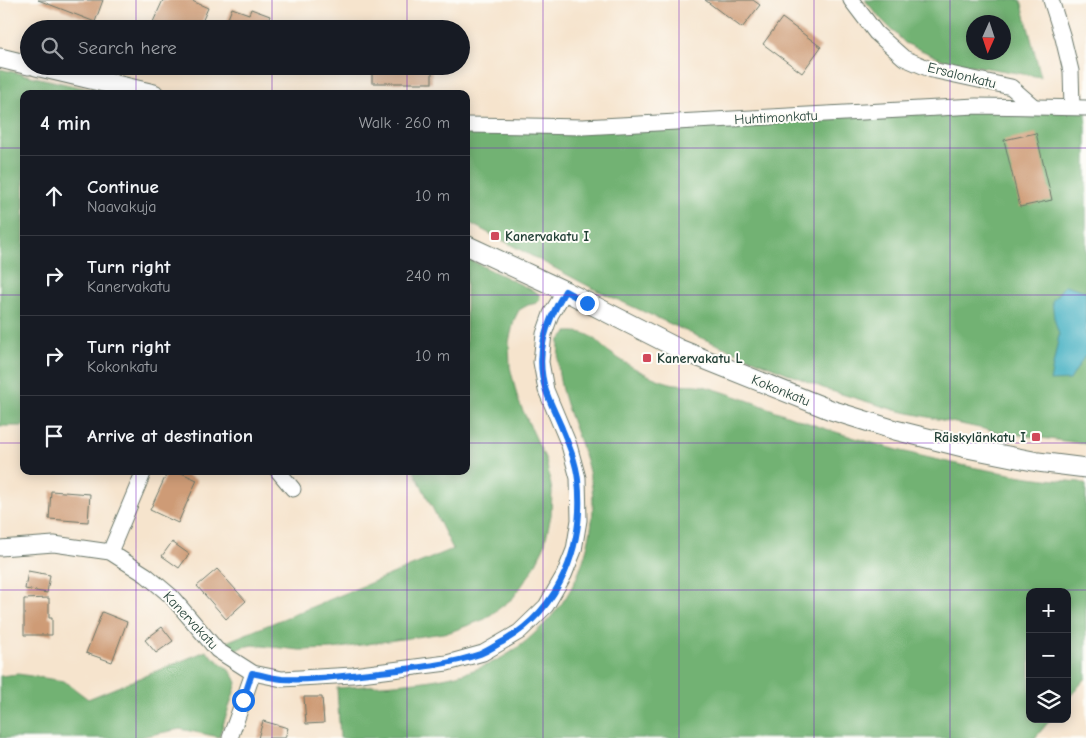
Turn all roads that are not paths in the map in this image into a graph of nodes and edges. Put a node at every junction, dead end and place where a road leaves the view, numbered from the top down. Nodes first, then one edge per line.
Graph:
1 (851, 0) edge
2 (1050, 0) edge
3 (0, 58) edge
4 (20, 63) edge
5 (74, 75) edge
6 (137, 90) edge
7 (1033, 106) junction
8 (1079, 108) edge
9 (470, 125) edge
10 (470, 247) edge
11 (565, 291) junction
12 (1086, 468) edge
13 (142, 475) edge
14 (281, 475) edge
15 (293, 489) dead end
16 (0, 548) edge
17 (110, 552) junction
18 (252, 673) junction
19 (230, 738) edge

1 - 7 street, Ersalonkatu
2 - 8 street
3 - 4 street
5 - 6 street
7 - 8 street, Huhtimonkatu
7 - 9 street, Huhtimonkatu
10 - 11 street, Kokonkatu
11 - 12 street, Kokonkatu
11 - 18 street, Kanervakatu
13 - 17 street
14 - 15 street
16 - 17 street, Kanervakatu
17 - 18 street, Kanervakatu
18 - 19 street

